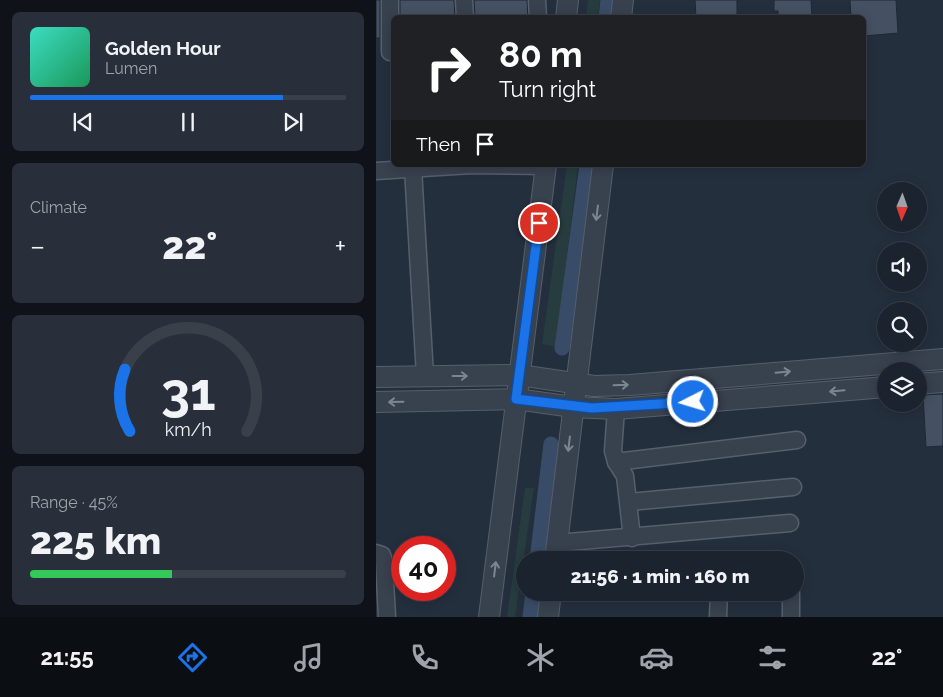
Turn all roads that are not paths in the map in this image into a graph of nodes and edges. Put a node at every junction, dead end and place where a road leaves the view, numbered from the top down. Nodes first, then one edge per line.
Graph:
1 (390, 0) edge
2 (464, 0) edge
3 (537, 0) edge
4 (568, 0) edge
5 (624, 0) edge
6 (465, 15) edge
7 (538, 15) edge
8 (566, 15) edge
9 (622, 15) edge
10 (390, 52) dead end
11 (432, 167) edge
12 (546, 167) edge
13 (603, 167) edge
14 (413, 168) junction
15 (376, 171) edge
16 (943, 359) edge
17 (376, 376) edge
18 (425, 376) junction
19 (519, 376) junction
20 (943, 382) edge
21 (927, 383) edge
22 (576, 384) junction
23 (877, 388) edge
24 (516, 399) junction
25 (376, 402) edge
26 (573, 407) junction
27 (616, 409) junction
28 (797, 440) dead end
29 (616, 462) junction
30 (793, 486) dead end
31 (629, 502) junction
32 (790, 523) dead end
33 (632, 538) junction
34 (556, 551) edge
35 (561, 551) edge
36 (376, 553) edge
37 (550, 601) edge
38 (718, 601) edge
39 (791, 601) edge
40 (387, 617) edge
41 (489, 617) edge
42 (548, 617) edge
43 (718, 617) edge
44 (791, 617) edge

1 - 10 street
2 - 6 street
3 - 7 street
4 - 8 street
5 - 9 street
11 - 14 street
12 - 19 street
13 -> 22 street
14 - 15 street
14 - 18 street
22 -> 16 street
17 - 18 street
18 -> 19 street
19 - 22 street
19 - 24 street
20 - 21 street
22 - 26 street
23 -> 27 street
24 -> 25 street
24 - 26 street
41 -> 24 street
26 - 27 street
26 -> 34 street
27 - 29 street
28 - 29 street
29 - 31 street
30 - 31 street
31 - 33 street
32 - 33 street
33 - 35 street
36 - 40 street
37 - 42 street
38 - 43 street
39 - 44 street

